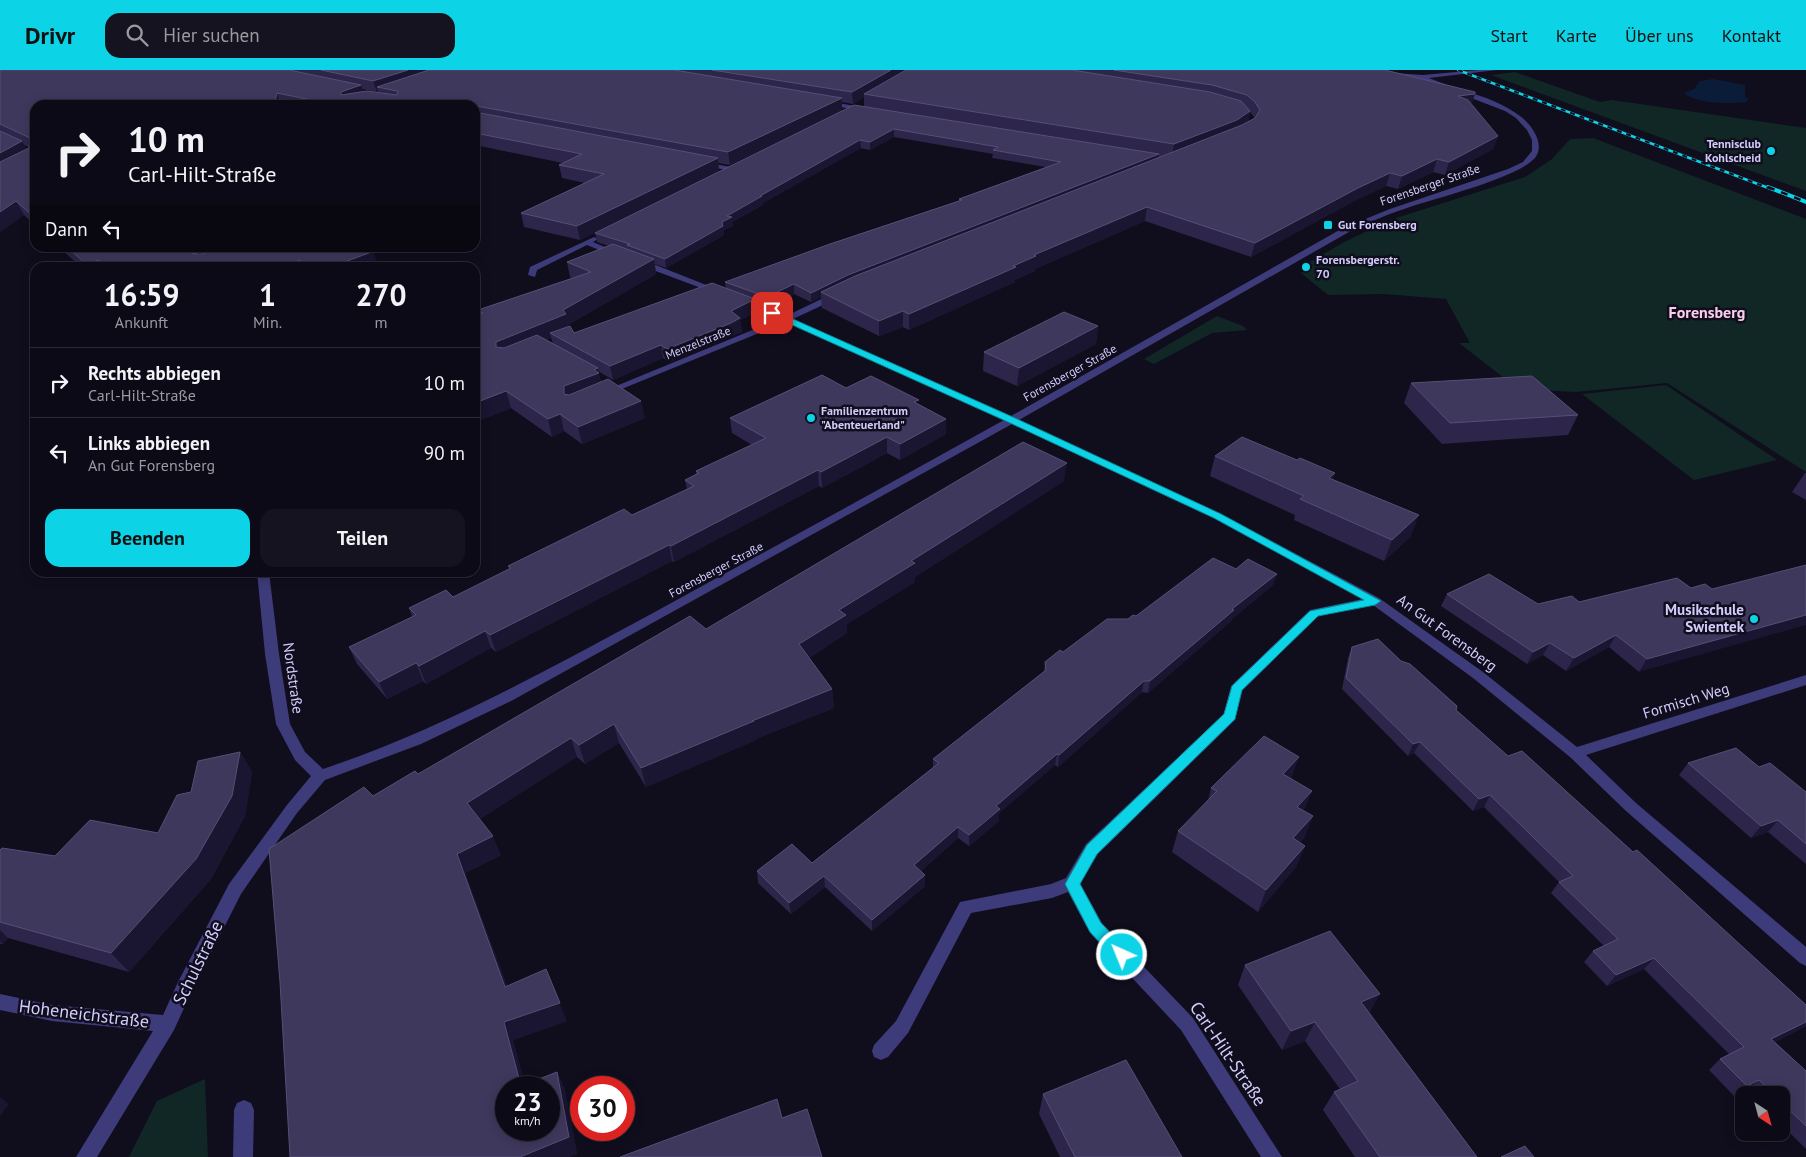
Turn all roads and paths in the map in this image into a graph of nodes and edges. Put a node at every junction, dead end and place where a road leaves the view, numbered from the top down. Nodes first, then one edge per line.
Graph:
1 (1494, 70) edge
2 (1386, 74) edge
3 (1423, 77) junction
4 (815, 101) edge
5 (860, 103) edge
6 (853, 108) junction
7 (873, 111) edge
8 (838, 116) edge
9 (696, 163) edge
10 (739, 166) edge
11 (731, 169) junction
12 (723, 174) edge
13 (605, 234) edge
14 (588, 243) junction
15 (192, 252) edge
16 (201, 262) edge
17 (532, 275) dead end
18 (844, 292) edge
19 (788, 319) junction
20 (595, 398) edge
21 (1012, 420) junction
22 (264, 577) edge
23 (1375, 601) junction
24 (1806, 680) edge
25 (1575, 753) junction
26 (320, 776) junction
27 (1072, 884) junction
28 (1806, 958) edge
29 (0, 1002) edge
30 (168, 1024) junction
31 (881, 1051) dead end
32 (244, 1110) dead end
33 (86, 1157) edge
34 (243, 1157) edge
35 (1272, 1157) edge

1 - 3 street
2 - 3 street
3 - 21 street, Forensberger Straße
4 - 6 street
5 - 6 street
6 - 7 street
6 - 8 street
9 - 11 street
10 - 11 street
11 - 12 street
13 - 14 street
14 - 17 street
14 - 19 street
15 - 16 street
18 - 19 street, Menzelstraße
19 - 20 street, Menzelstraße
19 - 21 street
21 - 23 street, An Gut Forensberg
21 - 26 street, Forensberger Straße
22 - 26 street, Nordstraße
23 - 25 street, An Gut Forensberg
23 - 27 street
24 - 25 street, Formisch Weg
25 - 28 street, An Gut Forensberg
26 - 30 street, Schulstraße
27 - 31 street
27 - 35 street, Carl-Hilt-Straße
29 - 30 street, Hoheneichstraße
30 - 33 street, Schulstraße
32 - 34 street

